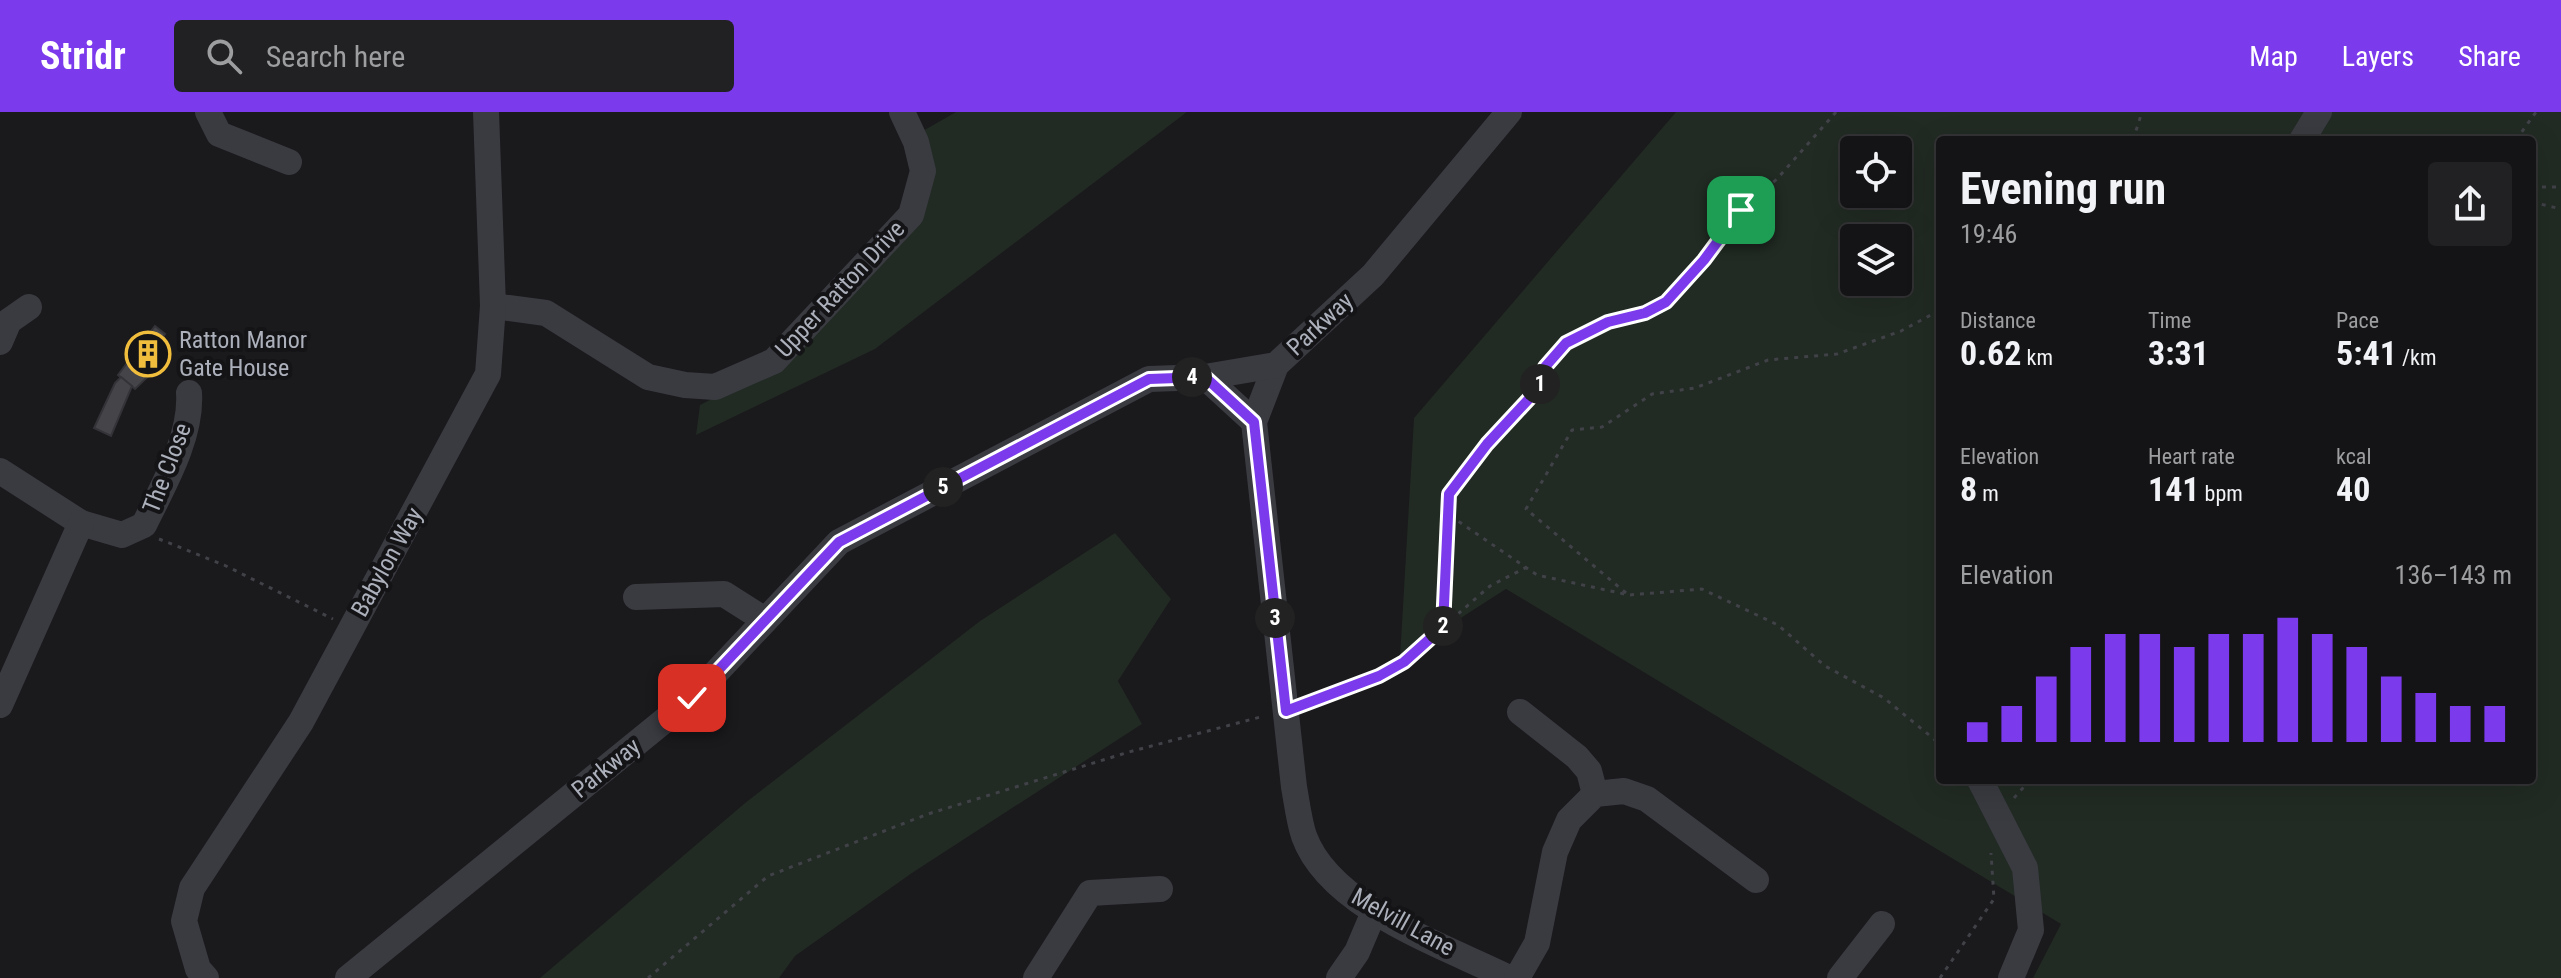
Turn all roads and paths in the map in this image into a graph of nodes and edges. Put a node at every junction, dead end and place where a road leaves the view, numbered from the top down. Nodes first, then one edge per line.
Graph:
1 (208, 112) edge
2 (486, 112) edge
3 (1509, 112) edge
4 (1836, 112) edge
5 (2142, 112) edge
6 (2319, 112) edge
7 (2536, 112) edge
8 (906, 113) edge
9 (2134, 136) edge
10 (2304, 136) edge
11 (2519, 136) edge
12 (289, 162) dead end
13 (2536, 187) edge
14 (2561, 187) edge
15 (2536, 203) edge
16 (2561, 209) edge
17 (493, 306) junction
18 (29, 307) dead end
19 (1936, 312) edge
20 (0, 342) edge
21 (1276, 365) junction
22 (1205, 377) junction
23 (189, 393) dead end
24 (1254, 422) junction
25 (0, 471) edge
26 (1449, 515) junction
27 (81, 523) junction
28 (136, 529) junction
29 (1528, 567) junction
30 (1629, 595) junction
31 (636, 597) dead end
32 (765, 620) junction
33 (1443, 627) junction
34 (351, 628) junction
35 (0, 705) edge
36 (1286, 711) junction
37 (1520, 712) dead end
38 (1936, 741) edge
39 (1982, 784) edge
40 (2026, 784) edge
41 (2020, 791) dead end
42 (1595, 794) junction
43 (1990, 844) dead end
44 (1756, 880) dead end
45 (1160, 889) dead end
46 (1374, 912) junction
47 (1882, 924) dead end
48 (206, 978) edge
49 (348, 978) edge
50 (648, 978) edge
51 (1036, 978) edge
52 (1339, 978) edge
53 (1509, 978) edge
54 (1517, 978) edge
55 (1840, 978) edge
56 (1940, 978) edge
57 (2011, 978) edge

1 - 12 street
2 - 17 street, Babylon Way
3 - 21 street, Parkway
4 - 26 path
5 - 9 path
6 - 10 street
7 - 11 path
8 - 17 street, Upper Ratton Drive
13 - 14 path
15 - 16 path
17 - 34 street, Babylon Way
18 - 20 street
19 - 30 path
21 - 22 street, Parkway
21 - 24 street
22 - 24 street
22 - 32 street, Parkway
23 - 28 street, The Close
24 - 36 street, Melvill Lane
25 - 27 street, The Close
26 - 29 path
26 - 33 path
27 - 28 street, The Close
27 - 35 street
28 - 34 path
29 - 30 path
29 - 33 path
30 - 38 path
31 - 32 street
32 - 49 street, Parkway
33 - 36 path
34 - 48 street, Babylon Way
36 - 46 street, Melvill Lane
36 - 50 path
37 - 42 street
39 - 57 street
40 - 41 path
42 - 44 street
42 - 54 street
43 - 56 path
45 - 51 street
46 - 52 street
46 - 53 street, Melvill Lane
47 - 55 street

